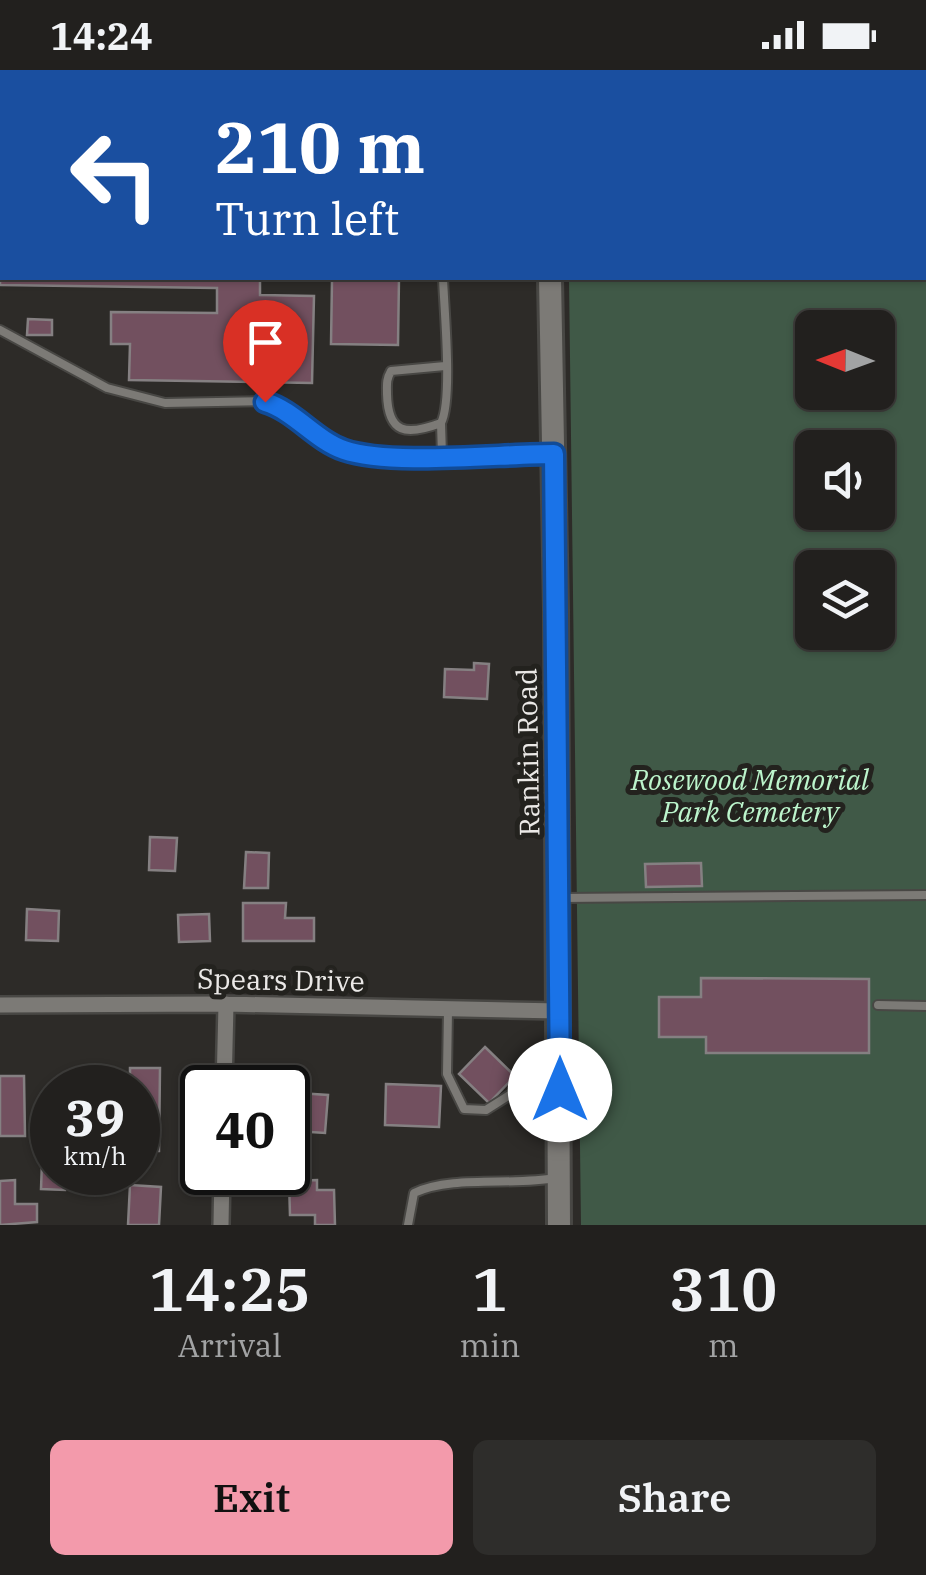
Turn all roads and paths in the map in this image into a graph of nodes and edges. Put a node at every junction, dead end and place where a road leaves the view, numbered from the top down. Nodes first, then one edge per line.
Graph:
1 (443, 280) edge
2 (550, 280) edge
3 (0, 330) edge
4 (445, 366) junction
5 (441, 423) junction
6 (554, 454) junction
7 (442, 456) junction
8 (926, 894) edge
9 (559, 898) junction
10 (0, 1004) edge
11 (226, 1004) junction
12 (878, 1005) dead end
13 (926, 1006) edge
14 (448, 1009) junction
15 (560, 1011) junction
16 (225, 1065) edge
17 (560, 1090) junction
18 (560, 1177) junction
19 (222, 1195) edge
20 (221, 1225) edge
21 (408, 1225) edge
22 (560, 1225) edge

1 - 4 lane
2 - 6 street, Rankin Road
3 - 7 lane
4 - 5 lane
4 - 5 lane
5 - 7 lane
6 - 7 lane
6 - 9 street, Rankin Road
8 - 9 lane
9 - 15 street, Rankin Road
10 - 11 street, Spears Drive
11 - 14 street, Spears Drive
11 - 16 street
12 - 13 lane
14 - 15 street, Spears Drive
14 - 17 lane
15 - 17 street, Rankin Road
17 - 18 street, Rankin Road
18 - 21 lane
18 - 22 street, Rankin Road
19 - 20 street

